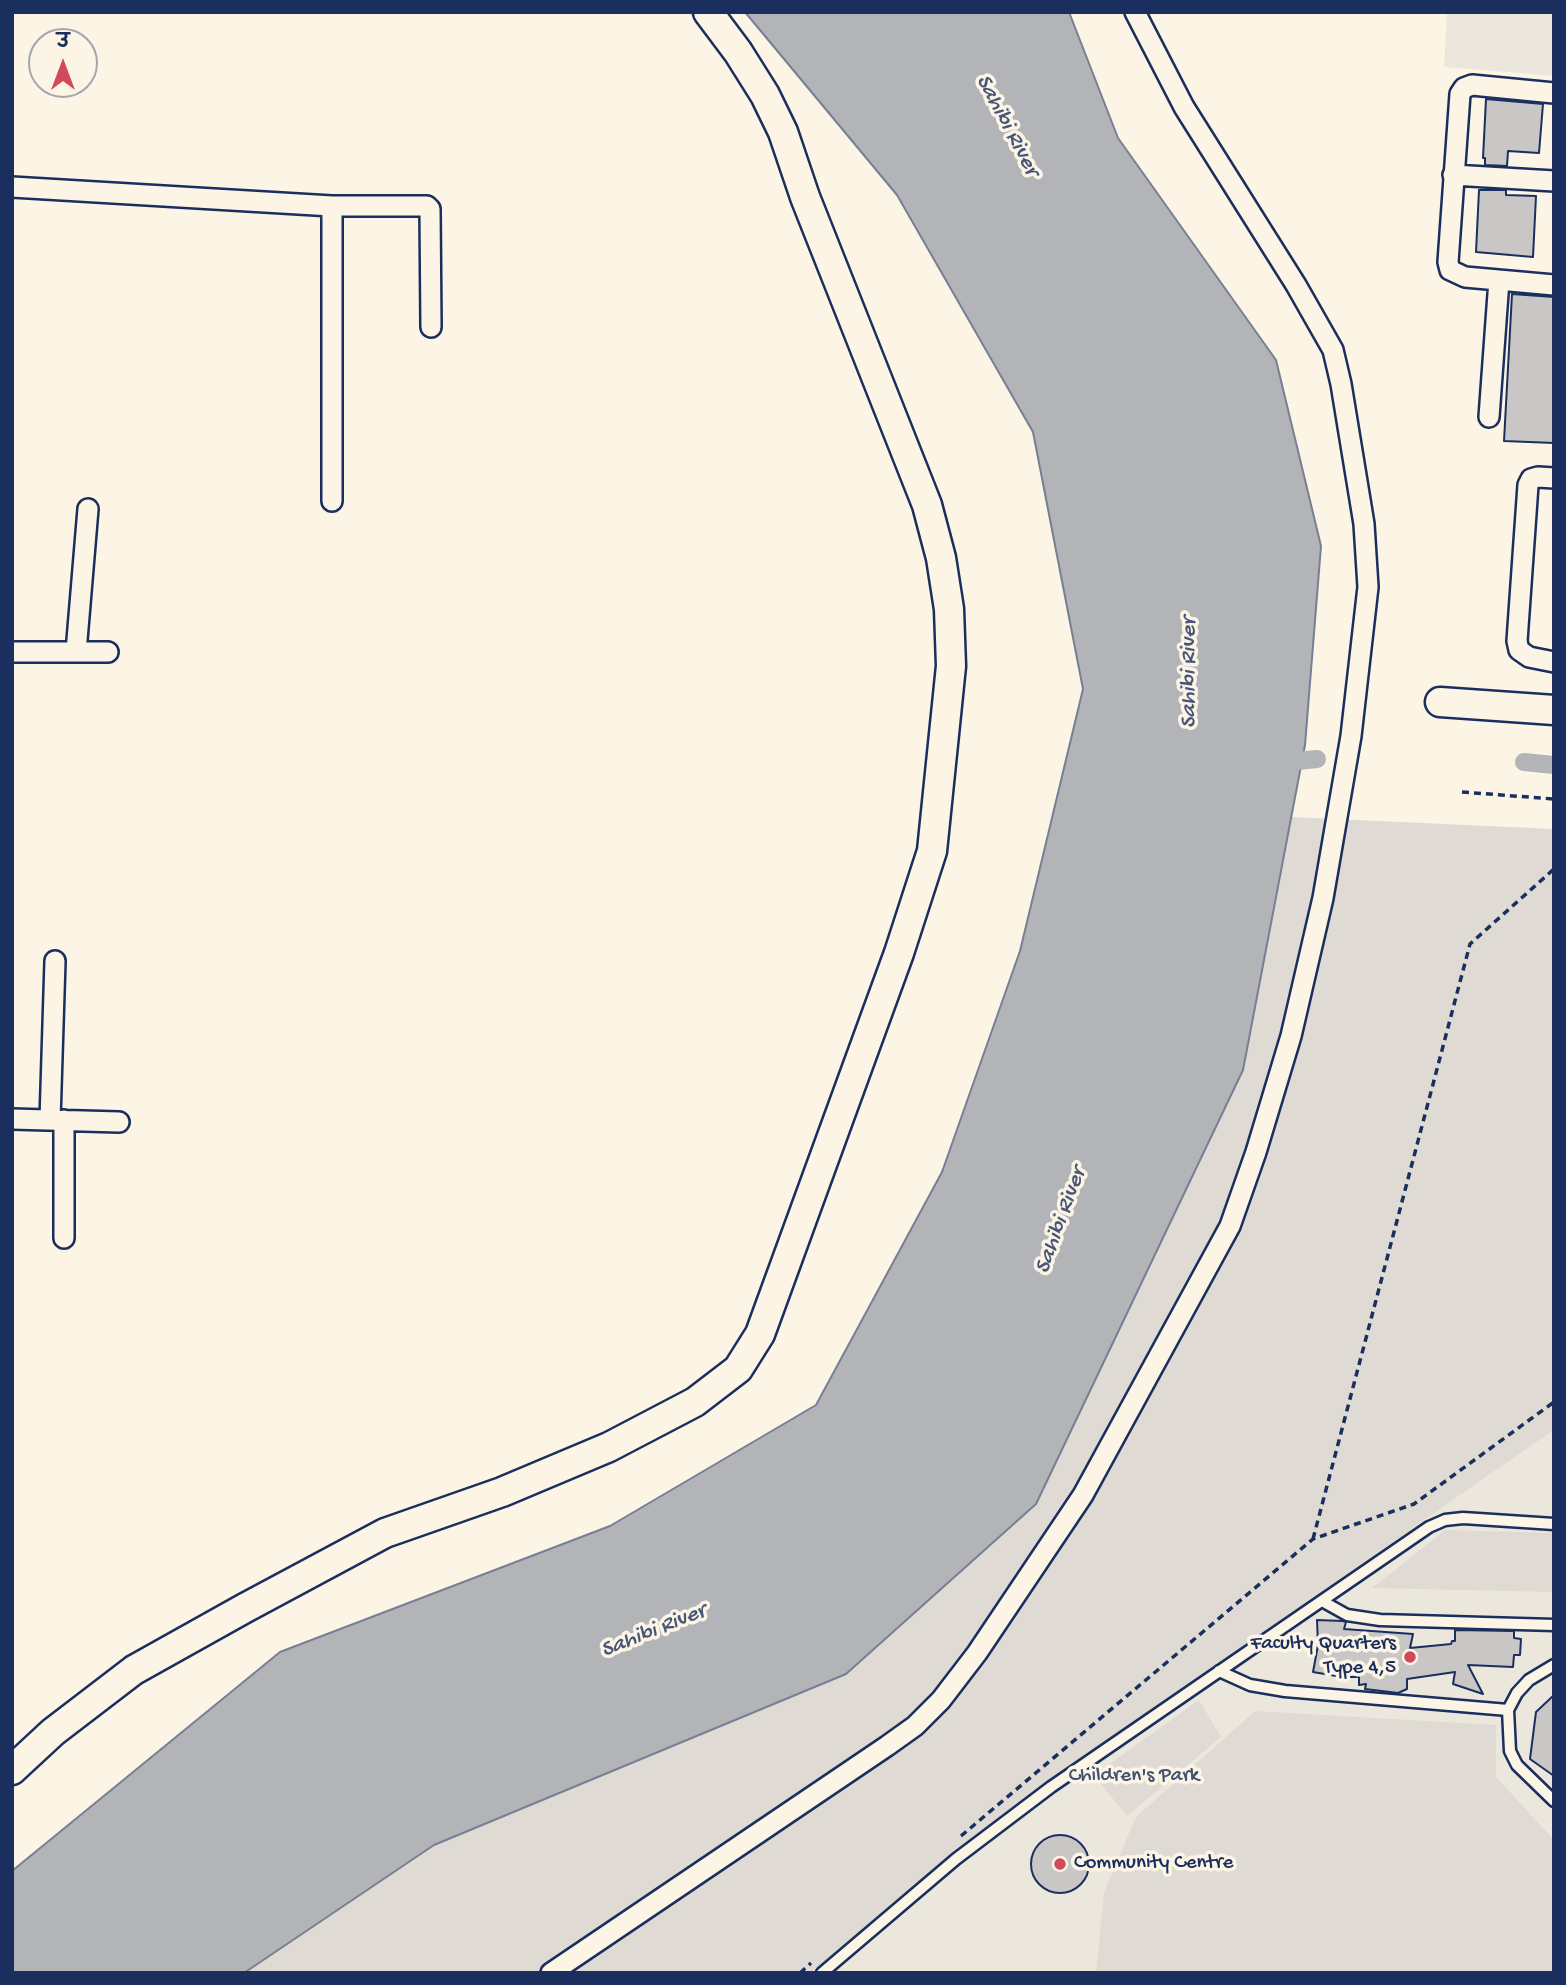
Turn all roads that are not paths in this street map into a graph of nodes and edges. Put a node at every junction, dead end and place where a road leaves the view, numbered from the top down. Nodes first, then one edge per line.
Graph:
1 (708, 12) edge
2 (1135, 12) edge
3 (1554, 93) edge
4 (1453, 174) junction
5 (1554, 181) edge
6 (12, 187) edge
7 (332, 206) junction
8 (1499, 280) junction
9 (1554, 285) edge
10 (431, 327) dead end
11 (1489, 417) dead end
12 (1554, 478) edge
13 (332, 501) dead end
14 (88, 509) dead end
15 (12, 652) edge
16 (76, 652) junction
17 (108, 652) dead end
18 (1554, 662) edge
19 (1554, 691) edge
20 (1554, 710) edge
21 (55, 961) dead end
22 (12, 1119) edge
23 (57, 1120) junction
24 (119, 1122) dead end
25 (64, 1238) dead end
26 (1554, 1524) edge
27 (1322, 1601) junction
28 (1554, 1625) edge
29 (1554, 1665) edge
30 (1220, 1671) junction
31 (1508, 1710) junction
32 (12, 1770) edge
33 (1554, 1801) edge
34 (551, 1973) edge
35 (822, 1973) edge

1 - 32 street
2 - 34 street
3 - 4 street
4 - 5 street
4 - 8 street
6 - 7 street
7 - 10 street
7 - 13 street
8 - 9 street
8 - 11 street
12 - 18 street
14 - 16 street
15 - 16 street
16 - 17 street
19 - 20 street
21 - 23 street
22 - 23 street
23 - 24 street
23 - 25 street
26 - 27 lane
27 - 28 lane
27 - 30 lane
29 - 31 lane
30 - 31 lane
30 - 35 lane
31 - 33 lane

